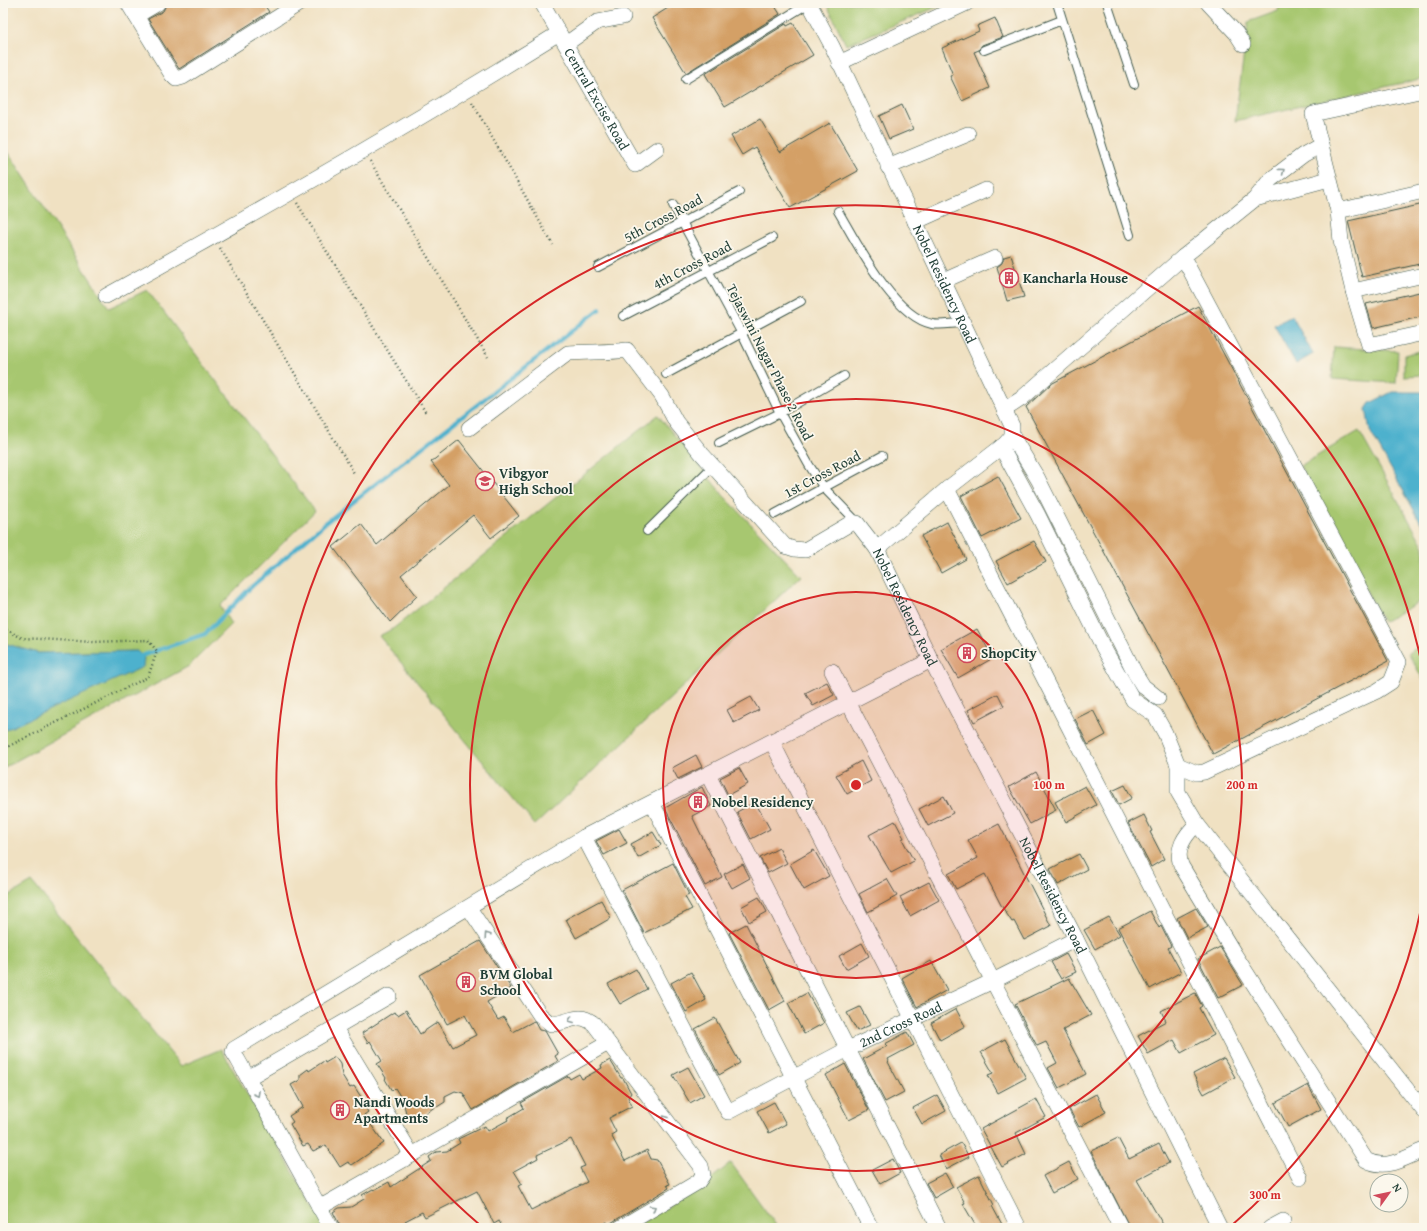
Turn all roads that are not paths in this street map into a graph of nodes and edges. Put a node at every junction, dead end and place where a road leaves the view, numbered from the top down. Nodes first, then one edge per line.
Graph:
1 (128, 3) edge
2 (158, 3) edge
3 (300, 3) edge
4 (542, 3) edge
5 (809, 3) edge
6 (967, 3) edge
7 (1057, 3) edge
8 (1107, 3) edge
9 (1208, 3) edge
10 (136, 16) junction
11 (623, 17) dead end
12 (1062, 20) junction
13 (563, 38) junction
14 (1243, 44) dead end
15 (984, 50) dead end
16 (839, 63) junction
17 (686, 80) dead end
18 (1134, 84) dead end
19 (1424, 90) edge
20 (968, 134) dead end
21 (1321, 144) junction
22 (656, 149) dead end
23 (888, 167) junction
24 (1329, 179) junction
25 (986, 190) dead end
26 (1424, 191) edge
27 (740, 192) dead end
28 (1255, 199) junction
29 (673, 205) dead end
30 (838, 211) dead end
31 (1338, 211) junction
32 (915, 222) junction
33 (682, 223) junction
34 (1130, 235) dead end
35 (772, 238) dead end
36 (1184, 257) junction
37 (995, 258) dead end
38 (598, 268) dead end
39 (708, 271) junction
40 (1424, 275) edge
41 (943, 281) junction
42 (1354, 291) junction
43 (106, 296) dead end
44 (801, 301) dead end
45 (624, 316) dead end
46 (963, 323) junction
47 (741, 332) junction
48 (1424, 333) edge
49 (666, 374) dead end
50 (844, 376) dead end
51 (1002, 406) junction
52 (780, 413) junction
53 (469, 428) dead end
54 (1012, 436) junction
55 (719, 443) dead end
56 (1001, 447) junction
57 (882, 456) dead end
58 (713, 466) junction
59 (824, 488) junction
60 (947, 489) junction
61 (775, 514) dead end
62 (857, 522) junction
63 (647, 531) dead end
64 (877, 549) junction
65 (931, 660) junction
66 (832, 671) dead end
67 (1158, 698) dead end
68 (849, 703) junction
69 (772, 742) junction
70 (1178, 765) junction
71 (708, 775) junction
72 (652, 803) junction
73 (1197, 824) junction
74 (584, 837) junction
75 (469, 908) junction
76 (1076, 940) junction
77 (993, 981) junction
78 (389, 996) dead end
79 (913, 1020) junction
80 (335, 1028) junction
81 (608, 1043) junction
82 (848, 1050) junction
83 (248, 1078) junction
84 (793, 1078) junction
85 (1424, 1111) edge
86 (1424, 1150) edge
87 (412, 1155) junction
88 (1300, 1178) dead end
89 (319, 1208) junction
90 (1284, 1221) dead end
91 (331, 1228) edge
92 (620, 1228) edge
93 (871, 1228) edge
94 (939, 1228) edge
95 (1019, 1228) edge
96 (1121, 1228) edge
97 (1220, 1228) edge
98 (1270, 1228) edge

1 - 10 street
2 - 10 street
3 - 10 street
4 - 13 street, Central Excise Road
5 - 16 street, Nobel Residency Road
5 - 17 lane
6 - 16 street
7 - 12 lane
8 - 18 lane
9 - 14 street
11 - 13 street
12 - 15 lane
12 - 34 lane
13 - 22 street, Central Excise Road
13 - 43 street
16 - 23 street, Nobel Residency Road
19 - 21 street
20 - 23 street
21 - 24 street
28 -> 21 street
23 - 32 street, Nobel Residency Road
24 - 28 street
24 - 31 street
25 - 32 street
26 - 31 street
27 - 33 lane, 5th Cross Road
28 - 36 street
29 - 33 lane, Tejaswini Nagar Phase 2 Road
30 - 46 lane
31 - 42 street
32 - 41 street, Nobel Residency Road
33 - 38 lane, 5th Cross Road
33 - 39 lane, Tejaswini Nagar Phase 2 Road
35 - 39 lane, 4th Cross Road
36 - 51 street
36 - 70 street
37 - 41 street
39 - 45 lane, 4th Cross Road
39 - 47 lane, Tejaswini Nagar Phase 2 Road
40 - 42 street
41 - 46 street, Nobel Residency Road
42 - 48 street
44 - 47 lane
46 - 51 street, Nobel Residency Road
47 - 49 lane
47 - 52 lane, Tejaswini Nagar Phase 2 Road
50 - 52 lane
51 - 54 street, Nobel Residency Road
52 - 55 lane
52 - 59 lane, Tejaswini Nagar Phase 2 Road
53 - 58 street
54 - 56 street, Nobel Residency Road
54 - 67 street
56 - 60 street, Nobel Residency Road
56 - 70 street
57 - 59 lane, 1st Cross Road
58 - 62 street
58 - 63 lane
59 - 61 lane, 1st Cross Road
59 - 62 lane, Tejaswini Nagar Phase 2 Road
60 - 64 street, Nobel Residency Road
60 - 88 street
62 - 64 street
64 - 65 street, Nobel Residency Road
65 - 68 street
65 - 76 street, Nobel Residency Road
66 - 68 street
68 - 69 street
68 - 77 street
69 - 71 street
69 - 79 street
70 - 73 street
71 - 72 street
71 - 82 street
72 - 74 street
72 - 84 street
73 - 85 street
73 - 86 street
74 - 75 street
74 - 84 street, 2nd Cross Road
81 -> 75 street
75 - 83 street
76 - 77 street, 2nd Cross Road
76 - 97 street, Nobel Residency Road
77 - 79 street, 2nd Cross Road
77 - 96 street
78 - 80 street
79 - 82 street, 2nd Cross Road
79 - 95 street
80 - 83 street
80 - 87 street
81 - 87 street
92 -> 81 street
82 - 84 street, 2nd Cross Road
82 - 94 street
83 -> 89 street
84 - 93 street
87 - 89 street
89 - 91 street
90 - 98 street

